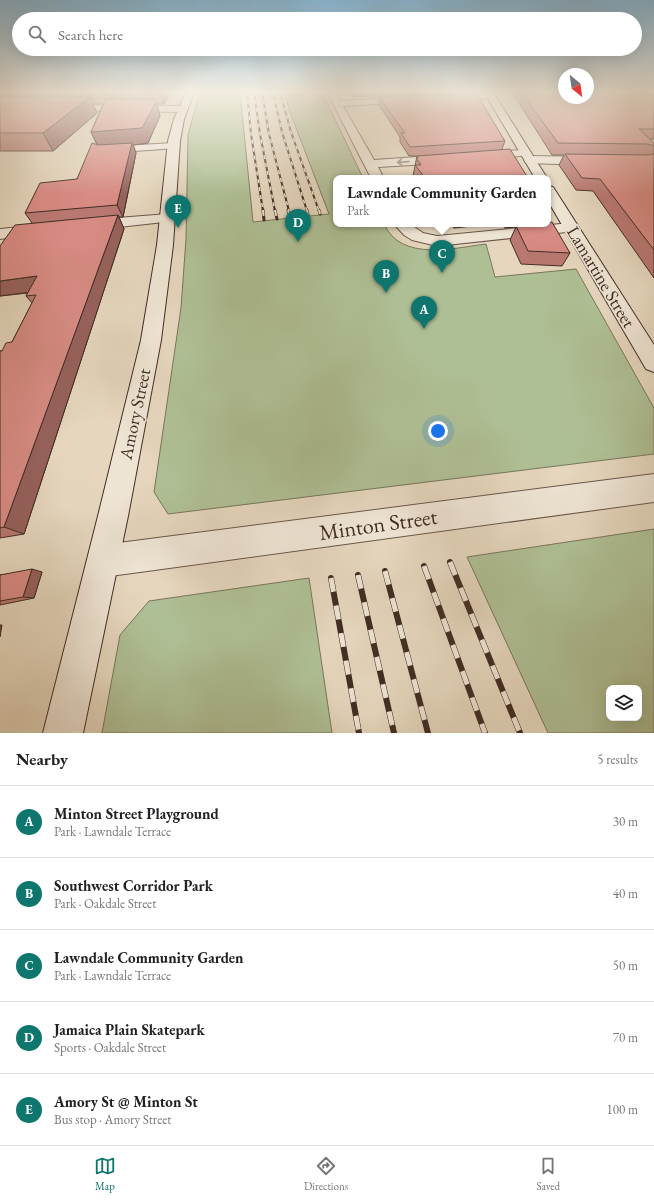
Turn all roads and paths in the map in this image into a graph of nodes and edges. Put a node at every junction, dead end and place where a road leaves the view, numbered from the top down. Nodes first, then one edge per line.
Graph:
1 (178, 126) edge
2 (349, 126) edge
3 (509, 126) edge
4 (174, 146) junction
5 (103, 150) edge
6 (473, 156) edge
7 (528, 156) junction
8 (457, 158) edge
9 (602, 161) edge
10 (370, 164) junction
11 (376, 175) edge
12 (539, 175) edge
13 (551, 195) edge
14 (168, 218) junction
15 (77, 226) edge
16 (404, 227) edge
17 (54, 228) edge
18 (571, 228) junction
19 (0, 234) edge
20 (654, 363) edge
21 (654, 488) edge
22 (103, 561) junction
23 (63, 733) edge

1 - 4 street, Amory Street
2 - 10 street
3 - 7 street
4 - 5 street
4 - 14 street, Amory Street
6 - 7 street
7 - 9 street
7 - 12 street
8 -> 10 street
10 - 11 street
13 - 18 street, Lamartine Street
14 - 15 street
14 - 22 street, Amory Street
16 - 18 street
17 - 19 street
18 - 20 street, Lamartine Street
21 - 22 street, Minton Street
22 - 23 street, Amory Street

